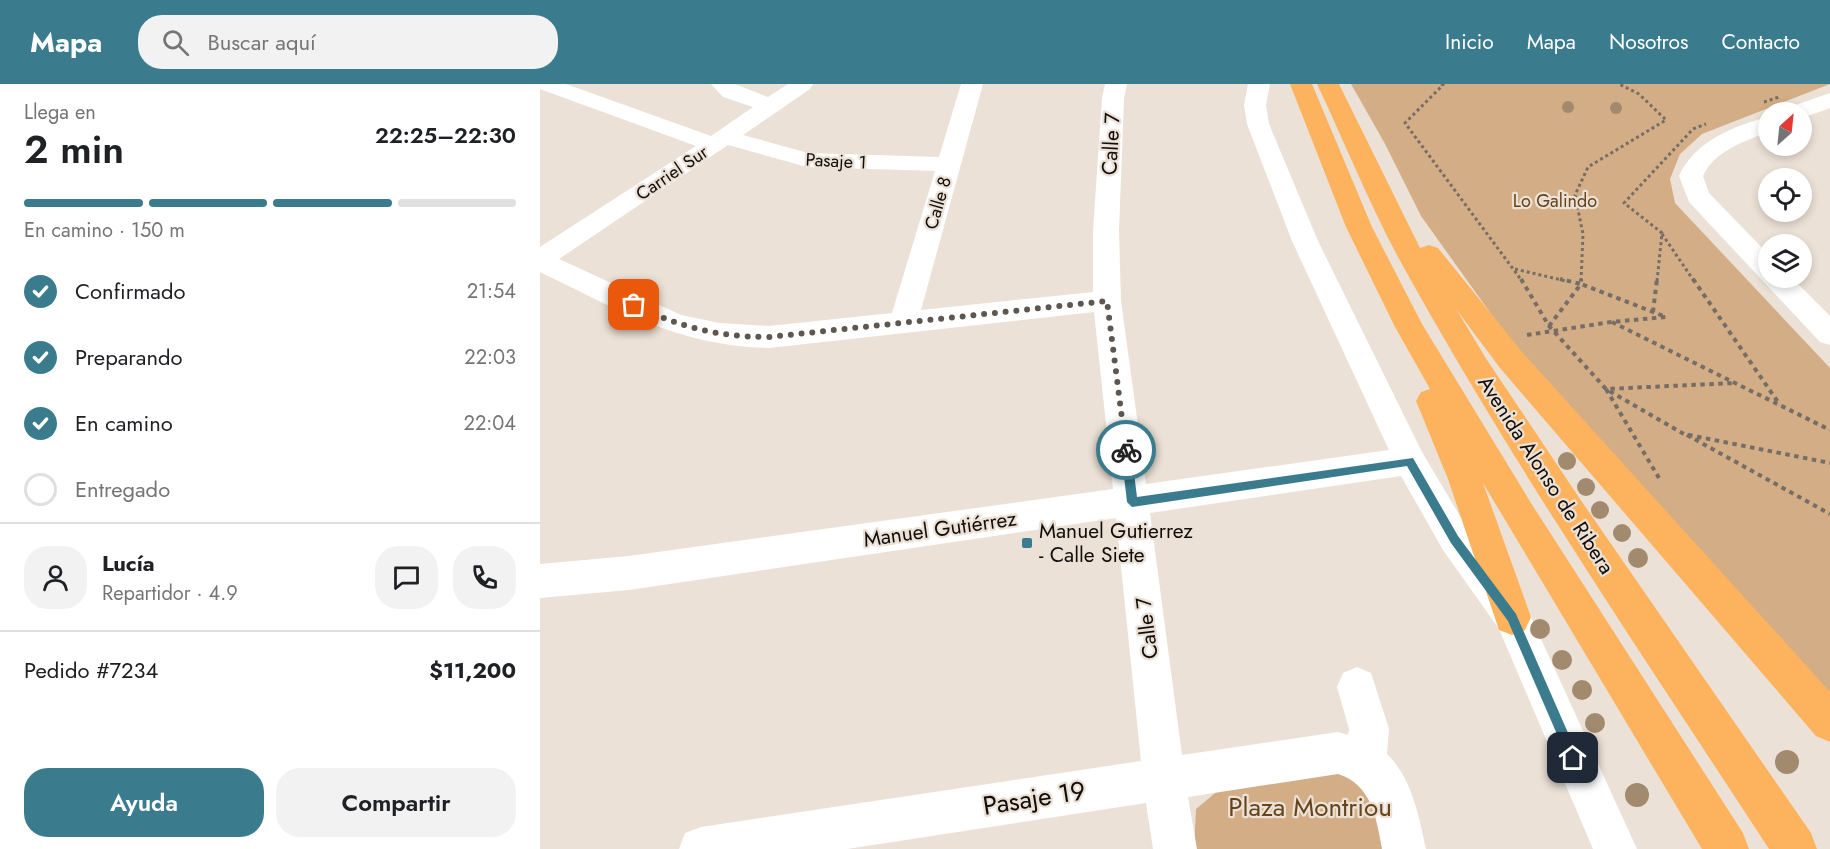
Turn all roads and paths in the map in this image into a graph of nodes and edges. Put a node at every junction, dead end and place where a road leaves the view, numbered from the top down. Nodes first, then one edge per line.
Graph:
1 (546, 84) edge
2 (612, 84) edge
3 (802, 84) edge
4 (972, 84) edge
5 (1116, 84) edge
6 (1259, 84) edge
7 (1301, 84) edge
8 (1328, 84) edge
9 (1441, 84) edge
10 (1618, 84) edge
11 (732, 87) edge
12 (586, 99) junction
13 (1830, 100) edge
14 (771, 106) junction
15 (1812, 107) edge
16 (1758, 128) edge
17 (720, 141) junction
18 (1670, 153) dead end
19 (1366, 162) junction
20 (949, 164) junction
21 (1662, 233) junction
22 (1758, 259) edge
23 (540, 260) edge
24 (1515, 269) junction
25 (1581, 284) junction
26 (1786, 288) edge
27 (1107, 301) junction
28 (1653, 312) junction
29 (904, 322) junction
30 (1549, 326) junction
31 (1409, 327) junction
32 (1830, 334) edge
33 (1735, 383) junction
34 (1606, 389) junction
35 (1781, 406) junction
36 (1830, 430) edge
37 (1684, 434) junction
38 (1410, 461) junction
39 (1830, 463) edge
40 (1132, 502) junction
41 (1830, 514) edge
42 (540, 581) edge
43 (1512, 617) junction
44 (1357, 687) dead end
45 (1830, 722) edge
46 (1365, 763) junction
47 (1164, 778) junction
48 (725, 847) edge
49 (1175, 849) edge
50 (1404, 849) edge
51 (1615, 849) edge
52 (1727, 849) edge
53 (1795, 849) edge

1 - 12 street, Pasaje 1
2 - 12 street
3 - 14 street, Carriel Sur
4 - 20 street, Calle 8
5 - 27 street, Calle 7
6 - 38 street
7 - 31 highway, Avenida Alonso de Ribera
8 - 19 highway, Avenida Alonso de Ribera
9 - 24 path
10 - 25 path
11 - 14 street
12 - 17 street, Pasaje 1
13 - 15 street
14 - 17 street, Carriel Sur
16 - 22 street
17 - 20 street, Pasaje 1
17 - 23 street, Carriel Sur
18 - 21 path
19 - 45 highway
19 - 53 highway, Avenida Alonso de Ribera
20 - 29 street, Calle 8
21 - 28 path
21 - 35 path
23 - 29 street
24 - 25 path
24 - 30 path
25 - 28 path
25 - 30 path
26 - 32 street
27 - 29 street
27 - 40 street, Calle 7
28 - 33 path
30 - 34 path
31 - 43 highway
31 - 52 highway, Avenida Alonso de Ribera
33 - 34 path
33 - 35 path
34 - 37 path
35 - 36 path
37 - 39 path
37 - 41 path
38 - 40 street, Manuel Gutiérrez
38 - 43 street
40 - 42 street, Manuel Gutiérrez
40 - 47 street, Calle 7
43 - 51 street
44 - 46 street
46 - 47 street, Pasaje 19
46 - 50 street
47 - 48 street, Pasaje 19
47 - 49 street, Calle 7

